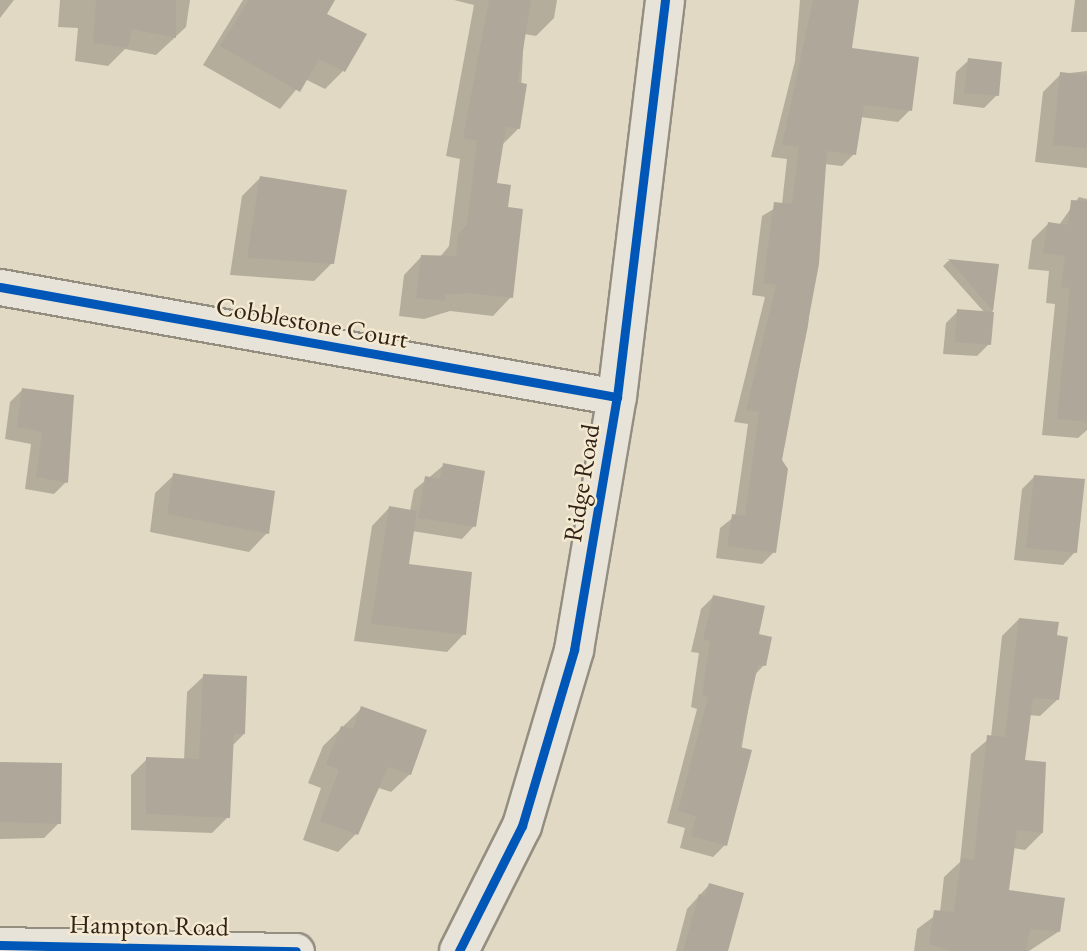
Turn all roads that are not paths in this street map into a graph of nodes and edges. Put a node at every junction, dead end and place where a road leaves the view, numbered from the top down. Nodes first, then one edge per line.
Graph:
1 (665, 0) edge
2 (0, 287) edge
3 (617, 397) junction
4 (0, 944) edge
5 (296, 951) edge
6 (459, 951) edge

1 - 3 street, Ridge Road
2 - 3 street, Cobblestone Court
3 - 6 street, Ridge Road
4 - 5 street, Hampton Road

